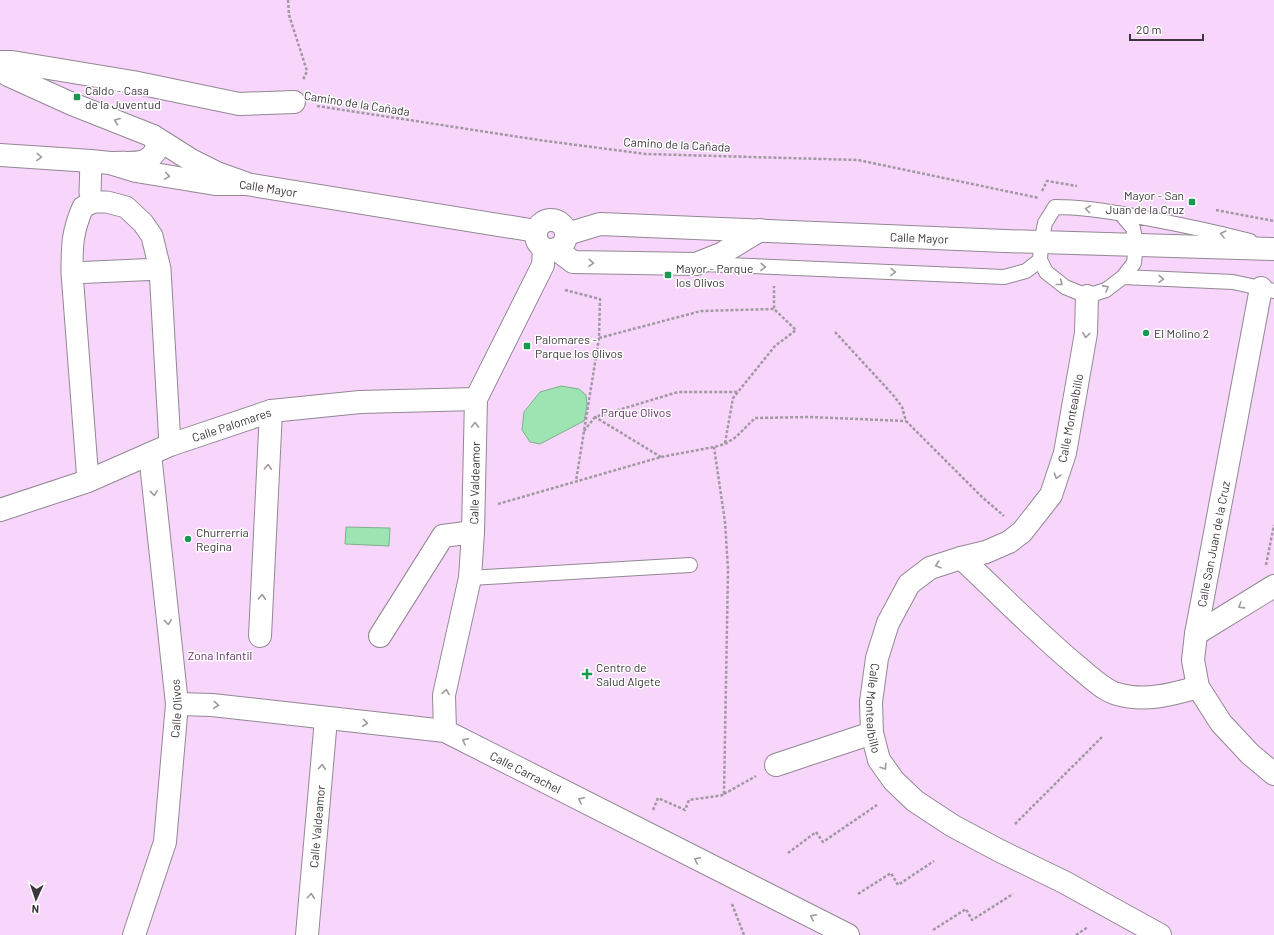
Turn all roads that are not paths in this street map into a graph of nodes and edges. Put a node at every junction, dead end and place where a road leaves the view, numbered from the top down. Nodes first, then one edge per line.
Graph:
1 (0, 62) edge
2 (0, 69) edge
3 (294, 102) road end
4 (153, 136) junction
5 (0, 155) edge
6 (101, 162) junction
7 (246, 184) junction
8 (94, 202) junction
9 (1121, 214) junction
10 (760, 230) junction
11 (551, 241) junction
12 (1136, 244) junction
13 (1274, 248) edge
14 (1040, 251) junction
15 (696, 264) junction
16 (160, 269) junction
17 (72, 273) junction
18 (1122, 277) junction
19 (1268, 289) edge
20 (1087, 296) junction
21 (476, 399) junction
22 (271, 411) junction
23 (160, 450) junction
24 (88, 481) junction
25 (0, 510) edge
26 (473, 532) junction
27 (961, 558) junction
28 (690, 565) dead end
29 (1270, 577) edge
30 (470, 578) junction
31 (1196, 634) junction
32 (260, 636) dead end
33 (380, 636) dead end
34 (1198, 687) junction
35 (177, 704) junction
36 (326, 719) junction
37 (445, 731) junction
38 (872, 733) junction
39 (776, 765) road end
40 (1274, 774) edge
41 (134, 935) edge
42 (307, 935) edge
43 (848, 935) edge
44 (1160, 935) edge

1 - 3 street
4 -> 2 street
4 - 6 street
4 - 7 street
5 -> 6 street, Calle Mayor
6 -> 7 street, Calle Mayor
6 - 8 street
7 - 11 street, Calle Mayor
8 - 16 street
8 - 17 street
9 - 12 lane
13 -> 9 lane
9 -> 14 lane
10 - 11 street, Calle Mayor
10 - 14 street, Calle Mayor
10 - 15 street
11 -> 15 street
11 - 21 street, Calle Valdeamor
12 - 13 street, Calle Mayor
12 - 14 street, Calle Mayor
12 - 18 lane
15 -> 14 lane
14 -> 20 lane
16 - 17 street
16 - 23 street
17 - 24 street
18 -> 19 lane
20 -> 18 lane
19 - 31 street, Calle San Juan de la Cruz
20 -> 27 street, Calle Montealbillo
21 - 22 street, Calle Palomares
26 -> 21 street, Calle Valdeamor
22 - 23 street, Calle Palomares
32 -> 22 street
23 - 24 street, Calle Palomares
23 -> 35 street, Calle Olivos
24 - 25 street, Calle Palomares
26 - 30 street, Calle Valdeamor
26 - 33 street
27 - 34 street
27 -> 38 street, Calle Montealbillo
28 - 30 lane
29 -> 31 street
37 -> 30 street, Calle Valdeamor
31 - 34 street, Calle San Juan de la Cruz
34 - 40 street, Calle San Juan de la Cruz
35 -> 36 street, Calle Carrachel
35 - 41 street, Calle Olivos
36 -> 37 street, Calle Carrachel
42 -> 36 street, Calle Valdeamor
43 -> 37 street, Calle Carrachel
38 - 39 street
38 -> 44 street, Calle Montealbillo

